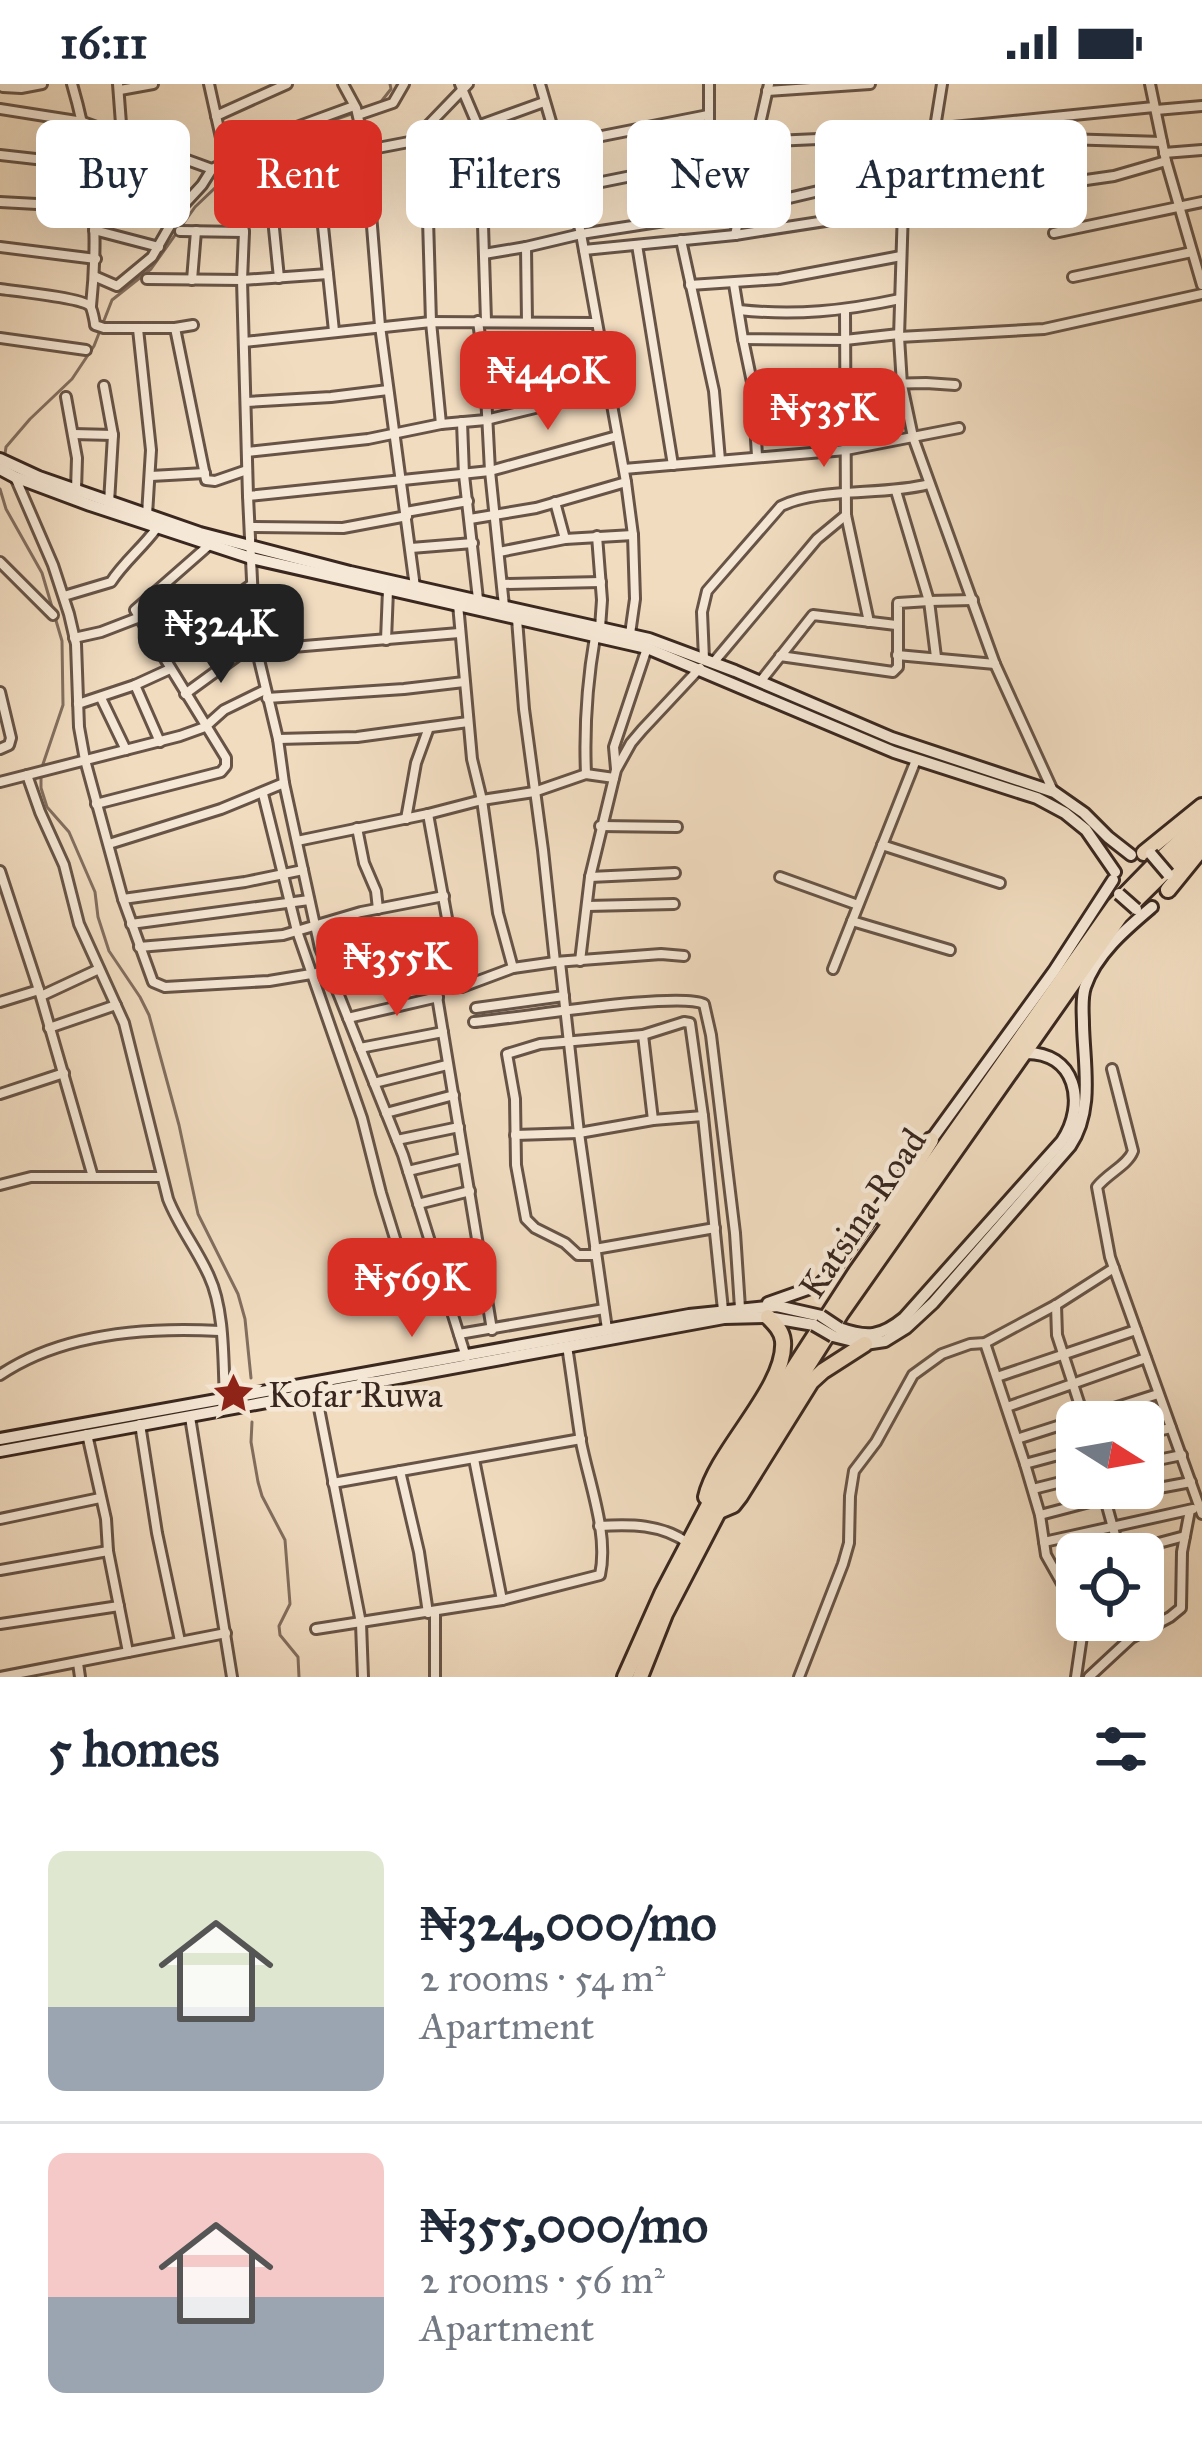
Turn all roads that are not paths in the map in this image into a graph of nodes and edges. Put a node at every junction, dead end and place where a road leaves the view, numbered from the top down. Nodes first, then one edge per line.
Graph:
1 (42, 84) edge
2 (72, 84) edge
3 (153, 84) edge
4 (209, 84) edge
5 (287, 84) edge
6 (343, 84) edge
7 (404, 84) edge
8 (539, 84) edge
9 (709, 84) edge
10 (870, 84) edge
11 (942, 84) edge
12 (1150, 84) edge
13 (2, 86) edge
14 (463, 86) edge
15 (119, 87) edge
16 (768, 88) edge
17 (544, 102) junction
18 (1202, 106) edge
19 (1154, 108) junction
20 (0, 109) edge
21 (356, 111) junction
22 (708, 115) junction
23 (216, 116) junction
24 (70, 120) edge
25 (82, 120) edge
26 (121, 120) edge
27 (217, 120) edge
28 (328, 120) edge
29 (358, 120) edge
30 (433, 120) edge
31 (476, 120) edge
32 (489, 120) edge
33 (550, 120) edge
34 (708, 120) edge
35 (761, 120) edge
36 (936, 120) edge
37 (1037, 120) edge
38 (603, 137) edge
39 (1087, 139) edge
40 (1162, 142) junction
41 (1202, 150) edge
42 (0, 155) edge
43 (1165, 157) junction
44 (36, 159) edge
45 (190, 161) edge
46 (212, 169) joint
47 (1087, 180) edge
48 (190, 198) edge
49 (0, 202) edge
50 (1202, 202) edge
51 (36, 204) edge
52 (1180, 208) junction
53 (815, 222) edge
54 (627, 227) edge
55 (169, 228) edge
56 (244, 228) edge
57 (273, 228) edge
58 (323, 228) edge
59 (372, 228) edge
60 (428, 228) edge
61 (483, 228) edge
62 (580, 228) edge
63 (737, 228) edge
64 (903, 228) edge
65 (94, 230) joint
66 (180, 231) dead end
67 (196, 231) junction
68 (244, 232) junction
69 (1054, 233) dead end
70 (581, 234) junction
71 (735, 235) junction
72 (681, 240) junction
73 (637, 245) junction
74 (0, 247) edge
75 (159, 247) junction
76 (526, 247) junction
77 (584, 250) junction
78 (484, 254) junction
79 (1196, 255) edge
80 (902, 256) junction
81 (96, 259) junction
82 (328, 274) junction
83 (94, 276) junction
84 (1073, 277) dead end
85 (278, 278) junction
86 (147, 280) dead end
87 (192, 280) junction
88 (242, 280) junction
89 (734, 284) junction
90 (690, 285) junction
91 (1202, 285) edge
92 (0, 289) edge
93 (1202, 294) edge
94 (900, 299) junction
95 (91, 306) junction
96 (739, 310) junction
97 (845, 311) junction
98 (482, 321) junction
99 (431, 322) junction
100 (527, 322) junction
101 (596, 323) junction
102 (193, 325) dead end
103 (380, 326) junction
104 (175, 328) junction
105 (138, 329) junction
106 (334, 332) junction
107 (899, 335) junction
108 (0, 338) edge
109 (743, 339) junction
110 (845, 340) junction
111 (599, 341) junction
112 (244, 342) junction
113 (86, 350) dead end
114 (484, 374) junction
115 (845, 384) junction
116 (902, 385) junction
117 (104, 386) dead end
118 (955, 386) dead end
119 (753, 387) junction
120 (389, 390) junction
121 (609, 390) junction
122 (66, 397) dead end
123 (247, 402) junction
124 (485, 421) junction
125 (461, 422) junction
126 (441, 424) junction
127 (958, 428) dead end
128 (395, 433) junction
129 (73, 434) junction
130 (113, 435) junction
131 (617, 436) junction
132 (913, 437) junction
133 (846, 450) junction
134 (247, 452) junction
135 (758, 457) junction
136 (720, 460) junction
137 (673, 465) junction
138 (6, 468) edge
139 (624, 469) junction
140 (247, 470) junction
141 (490, 471) junction
142 (205, 473) junction
143 (151, 476) junction
144 (464, 476) junction
145 (402, 481) junction
146 (626, 482) junction
147 (929, 484) junction
148 (76, 490) junction
149 (896, 491) junction
150 (845, 494) junction
151 (248, 496) junction
152 (468, 501) junction
153 (555, 502) junction
154 (109, 503) junction
155 (406, 514) junction
156 (496, 515) junction
157 (846, 515) junction
158 (147, 516) junction
159 (470, 520) junction
160 (250, 527) junction
161 (157, 529) junction
162 (633, 535) junction
163 (597, 536) junction
164 (565, 539) junction
165 (473, 543) junction
166 (208, 545) junction
167 (411, 548) junction
168 (499, 551) junction
169 (251, 552) junction
170 (2, 566) edge
171 (601, 582) junction
172 (252, 584) junction
173 (503, 584) junction
174 (415, 587) junction
175 (388, 590) junction
176 (64, 596) junction
177 (478, 599) junction
178 (973, 600) junction
179 (929, 601) junction
180 (458, 604) junction
181 (504, 606) junction
182 (53, 615) dead end
183 (140, 617) junction
184 (517, 619) junction
185 (869, 622) junction
186 (896, 625) junction
187 (598, 632) junction
188 (459, 633) junction
189 (630, 634) junction
190 (74, 638) junction
191 (386, 640) junction
192 (156, 645) junction
193 (256, 646) junction
194 (647, 648) junction
195 (898, 655) junction
196 (780, 656) junction
197 (936, 656) junction
198 (705, 664) junction
199 (995, 664) junction
200 (170, 669) junction
201 (464, 682) junction
202 (760, 682) junction
203 (135, 686) junction
204 (0, 692) edge
205 (185, 694) junction
206 (266, 694) junction
207 (101, 698) junction
208 (78, 704) junction
209 (468, 722) junction
210 (205, 727) junction
211 (428, 729) junction
212 (621, 731) junction
213 (635, 738) junction
214 (278, 739) junction
215 (160, 742) junction
216 (0, 749) edge
217 (126, 750) junction
218 (86, 760) junction
219 (916, 760) junction
220 (35, 773) junction
221 (586, 773) junction
222 (615, 774) junction
223 (0, 782) edge
224 (284, 783) junction
225 (534, 792) junction
226 (1054, 792) junction
227 (263, 794) junction
228 (482, 800) junction
229 (96, 804) junction
230 (1202, 806) edge
231 (428, 814) junction
232 (406, 819) junction
233 (1202, 821) edge
234 (600, 826) junction
235 (677, 827) dead end
236 (357, 829) junction
237 (1202, 835) edge
238 (297, 841) junction
239 (109, 844) junction
240 (882, 845) junction
241 (1202, 848) edge
242 (1142, 854) junction
243 (303, 870) junction
244 (0, 871) edge
245 (284, 874) junction
246 (675, 874) dead end
247 (1114, 876) junction
248 (590, 877) junction
249 (780, 877) dead end
250 (1168, 882) junction
251 (1000, 884) dead end
252 (444, 896) junction
253 (123, 899) junction
254 (309, 900) junction
255 (290, 903) junction
256 (674, 904) dead end
257 (858, 905) junction
258 (587, 906) junction
259 (1152, 907) junction
260 (12, 908) junction
261 (378, 909) junction
262 (0, 911) edge
263 (852, 921) junction
264 (131, 924) junction
265 (315, 925) junction
266 (297, 931) junction
267 (140, 947) junction
268 (950, 950) dead end
269 (684, 956) dead end
270 (456, 961) junction
271 (580, 961) junction
272 (557, 962) junction
273 (431, 966) junction
274 (513, 968) junction
275 (832, 969) dead end
276 (99, 970) junction
277 (329, 971) junction
278 (311, 976) junction
279 (337, 990) junction
280 (40, 993) junction
281 (564, 996) junction
282 (438, 997) junction
283 (0, 1002) edge
284 (116, 1006) junction
285 (476, 1008) dead end
286 (567, 1012) junction
287 (348, 1018) junction
288 (474, 1022) dead end
289 (49, 1028) junction
290 (443, 1032) junction
291 (643, 1035) junction
292 (571, 1043) junction
293 (360, 1048) junction
294 (1024, 1053) junction
295 (447, 1065) junction
296 (1112, 1069) dead end
297 (64, 1073) junction
298 (374, 1083) junction
299 (718, 1090) junction
300 (700, 1093) junction
301 (0, 1094) edge
302 (454, 1095) junction
303 (386, 1113) junction
304 (704, 1116) junction
305 (653, 1120) junction
306 (459, 1127) junction
307 (579, 1133) junction
308 (515, 1135) junction
309 (931, 1140) junction
310 (397, 1141) junction
311 (463, 1158) junction
312 (408, 1171) junction
313 (93, 1177) junction
314 (162, 1177) junction
315 (0, 1185) edge
316 (470, 1191) junction
317 (418, 1204) junction
318 (715, 1228) junction
319 (596, 1252) junction
320 (1114, 1268) junction
321 (836, 1302) junction
322 (1056, 1305) junction
323 (740, 1308) junction
324 (604, 1309) junction
325 (417, 1310) dead end
326 (723, 1310) junction
327 (764, 1312) junction
328 (492, 1330) junction
329 (608, 1330) junction
330 (1136, 1330) junction
331 (220, 1331) junction
332 (836, 1332) junction
333 (459, 1334) junction
334 (985, 1342) junction
335 (865, 1345) junction
336 (567, 1346) junction
337 (1064, 1355) junction
338 (1146, 1358) junction
339 (466, 1359) junction
340 (0, 1375) edge
341 (997, 1377) junction
342 (1073, 1384) junction
343 (316, 1392) junction
344 (1158, 1394) junction
345 (225, 1400) junction
346 (1078, 1401) edge
347 (1138, 1401) edge
348 (1007, 1407) junction
349 (190, 1415) junction
350 (140, 1424) junction
351 (1056, 1428) edge
352 (1171, 1428) junction
353 (1164, 1430) edge
354 (87, 1434) junction
355 (0, 1439) edge
356 (581, 1439) junction
357 (1017, 1439) junction
358 (0, 1451) edge
359 (1182, 1455) junction
360 (1056, 1456) edge
361 (474, 1459) junction
362 (1164, 1459) edge
363 (1025, 1464) junction
364 (400, 1471) junction
365 (1191, 1482) junction
366 (333, 1483) junction
367 (1056, 1483) edge
368 (1164, 1485) edge
369 (1033, 1489) junction
370 (100, 1498) junction
371 (1057, 1509) edge
372 (1108, 1509) edge
373 (1197, 1510) edge
374 (712, 1511) junction
375 (1040, 1515) junction
376 (0, 1520) edge
377 (599, 1526) junction
378 (1112, 1527) junction
379 (1113, 1533) edge
380 (1185, 1537) junction
381 (1044, 1542) junction
382 (1164, 1542) edge
383 (688, 1543) junction
384 (108, 1551) junction
385 (0, 1570) edge
386 (1055, 1570) edge
387 (502, 1600) junction
388 (119, 1606) junction
389 (431, 1613) junction
390 (361, 1623) junction
391 (0, 1624) edge
392 (316, 1629) dead end
393 (226, 1633) junction
394 (180, 1640) junction
395 (1081, 1641) edge
396 (128, 1652) junction
397 (78, 1663) junction
398 (24, 1675) edge
399 (0, 1677) edge
400 (80, 1677) edge
401 (232, 1677) edge
402 (363, 1677) edge
403 (435, 1677) edge
404 (625, 1677) edge
405 (640, 1677) edge
406 (799, 1677) edge
407 (1076, 1677) edge
408 (1089, 1677) edge

1 - 13 street
2 - 25 street
3 - 15 street
4 - 23 street
5 - 23 street
6 - 21 street
7 - 21 street
8 - 17 street
9 - 22 street
10 - 16 street
11 - 36 street
12 - 19 street
14 - 30 street
14 - 31 street
15 - 26 street
16 - 35 street
17 - 32 street
17 - 33 street
18 - 19 street
19 - 37 street
19 - 40 street
20 - 24 street
21 - 28 street
21 - 29 street
22 - 34 street
22 - 38 street
23 - 27 street
39 - 40 street
40 - 43 street
41 - 43 street
42 - 44 street
43 - 47 street
43 - 52 street
45 - 46 street
46 - 48 street
49 - 51 street
50 - 52 street
52 - 69 street
52 - 79 street
53 - 71 street
54 - 70 street
55 - 75 street
56 - 68 street
57 - 85 street
58 - 82 street
59 - 103 street
60 - 99 street
61 - 78 street
62 - 70 street
63 - 71 street
64 - 80 street
65 - 75 street
65 - 81 street
66 - 67 street
67 - 68 street
67 - 87 street
68 - 88 street
70 - 76 street
70 - 77 street
71 - 72 street
72 - 73 street
72 - 90 street
73 - 77 street
73 - 137 street
74 - 81 street
75 - 83 street
76 - 78 street
76 - 100 street
77 - 101 street
78 - 98 street
79 - 84 street
79 - 91 street
80 - 89 street
80 - 94 street
81 - 83 street
82 - 85 street
82 - 106 street
83 - 95 street
85 - 88 street
86 - 87 street
87 - 88 street
88 - 112 street
89 - 90 street
89 - 96 street
90 - 136 street
92 - 95 street
93 - 107 street
94 - 97 street
94 - 107 street
95 - 105 street
96 - 97 street
96 - 109 street
97 - 110 street
98 - 99 street
98 - 100 street
98 - 114 street
99 - 103 street
99 - 126 street
100 - 101 street
101 - 111 street
102 - 104 street
103 - 106 street
103 - 120 street
104 - 105 street
104 - 142 street
105 - 143 street
106 - 112 street
107 - 110 street
107 - 116 street
108 - 113 street
109 - 110 street
109 - 119 street
110 - 115 street
111 - 114 street
111 - 121 street
112 - 123 street
114 - 124 street
115 - 116 street
115 - 119 street
115 - 133 street
116 - 118 street
116 - 132 street
117 - 130 street
119 - 135 street
120 - 123 street
120 - 128 street
121 - 124 street
121 - 131 street
122 - 129 street
123 - 134 street
124 - 125 street
124 - 141 street
125 - 126 street
125 - 144 street
126 - 128 street
127 - 132 street
128 - 134 street
128 - 145 street
129 - 130 street
129 - 148 street
130 - 154 street
131 - 139 street
131 - 141 street
132 - 133 street
132 - 147 street
133 - 135 street
133 - 150 street
134 - 140 street
135 - 136 street
136 - 137 street
137 - 139 street
138 - 148 main road
138 - 161 main road
138 - 176 street
139 - 146 street
140 - 142 street
140 - 151 street
141 - 144 street
141 - 156 street
142 - 143 street
143 - 158 street
144 - 145 street
144 - 152 street
145 - 151 street
145 - 155 street
146 - 153 street
146 - 162 street
147 - 149 street
147 - 178 street
148 - 154 main road
149 - 150 street
149 - 179 street
150 - 157 street
150 - 198 street
151 - 160 street
152 - 155 street
152 - 159 street
153 - 156 street
153 - 164 street
154 - 158 main road
155 - 160 street
155 - 167 street
156 - 159 street
156 - 168 street
157 - 185 street
157 - 198 street
158 - 169 main road
159 - 165 street
160 - 169 street
161 - 166 main road
161 - 176 street
162 - 163 street
162 - 189 street
163 - 164 street
163 - 171 street
164 - 168 street
165 - 167 street
165 - 177 street
166 - 169 main road
166 - 183 street
167 - 174 street
168 - 173 street
169 - 172 street
169 - 174 main road
169 - 175 main road
170 - 182 street
171 - 173 street
171 - 187 street
172 - 192 street
172 - 193 street
173 - 181 street
174 - 177 main road
175 - 180 main road
175 - 191 street
176 - 190 street
177 - 181 main road
178 - 179 street
178 - 199 street
179 - 186 street
179 - 197 street
180 - 184 main road
180 - 188 street
181 - 187 main road
183 - 190 street
183 - 192 street
184 - 187 main road
184 - 225 street
185 - 186 street
185 - 196 street
186 - 195 street
187 - 189 main road
187 - 194 main road
187 - 221 street
188 - 191 street
188 - 201 street
189 - 198 main road
190 - 208 street
191 - 193 street
192 - 200 street
193 - 205 street
193 - 206 street
194 - 198 main road
194 - 212 street
195 - 196 street
195 - 197 street
196 - 202 street
197 - 199 street
198 - 202 main road
198 - 213 street
198 - 219 main road
199 - 226 street
200 - 203 street
200 - 205 street
201 - 206 street
201 - 209 street
202 - 226 main road
203 - 207 street
203 - 215 street
204 - 216 street
205 - 210 street
206 - 210 street
206 - 214 street
207 - 208 street
207 - 217 street
208 - 218 street
209 - 211 street
209 - 228 street
210 - 215 street
210 - 229 street
211 - 214 street
211 - 232 street
212 - 213 street
212 - 222 street
213 - 222 street
214 - 224 street
215 - 217 street
217 - 218 street
218 - 220 street
218 - 229 street
219 - 240 street
219 - 247 main road
220 - 223 street
220 - 276 street
221 - 222 street
221 - 225 street
222 - 234 street
224 - 227 street
224 - 238 street
225 - 228 street
225 - 272 street
226 - 242 main road
227 - 239 street
227 - 245 street
228 - 231 street
228 - 274 street
229 - 239 street
230 - 242 highway
231 - 232 street
231 - 252 street
232 - 236 street
233 - 321 highway, Katsina Road
234 - 235 street
234 - 248 street
236 - 238 street
236 - 261 street
237 - 294 highway, Katsina Road
238 - 243 street
239 - 253 street
240 - 251 street
240 - 257 street
241 - 250 highway
242 - 247 main road
242 - 250 main road, bridge
243 - 245 street
243 - 254 street
244 - 260 street
245 - 253 street
245 - 255 street
246 - 248 street
247 - 259 main road, bridge
247 - 309 main road
248 - 258 street
249 - 257 street
250 - 259 main road
252 - 261 street
252 - 270 street
253 - 264 street
254 - 255 street
254 - 265 street
255 - 264 street
255 - 266 street
256 - 258 street
257 - 263 street
258 - 271 street
259 - 335 main road
260 - 262 street
260 - 280 street
261 - 265 street
263 - 268 street
263 - 275 street
264 - 267 street
265 - 266 street
265 - 277 street
266 - 267 street
266 - 278 street
267 - 278 street
269 - 271 street
270 - 273 street
270 - 274 street
271 - 272 street
272 - 274 street
272 - 281 street
273 - 279 street
273 - 282 street
276 - 280 street
276 - 284 street
277 - 278 street
277 - 279 street
278 - 325 street
279 - 287 street
280 - 283 street
280 - 289 street
281 - 285 street
281 - 286 street
282 - 287 street
282 - 290 street
284 - 289 street
284 - 314 street
286 - 288 street
286 - 292 street
286 - 299 street
287 - 293 street
289 - 297 street
290 - 293 street
290 - 295 street
291 - 292 street
291 - 300 street
291 - 305 street
292 - 307 street
292 - 308 street
293 - 298 street
294 - 332 main road
294 - 374 highway, Katsina Road
295 - 298 street
295 - 302 street
296 - 320 street
297 - 301 street
297 - 313 street
298 - 303 street
299 - 300 street
299 - 323 street
300 - 304 street
302 - 303 street
302 - 306 street
303 - 310 street
304 - 305 street
304 - 318 street
305 - 307 street
306 - 310 street
306 - 311 street
307 - 308 street
307 - 319 street
308 - 319 street
309 - 321 highway
309 - 327 main road
310 - 312 street
311 - 312 street
311 - 316 street
312 - 317 street
313 - 314 street
313 - 315 street
314 - 331 street
316 - 317 street
316 - 328 street
317 - 333 street
318 - 319 street
318 - 326 street
319 - 324 street
320 - 322 street
320 - 330 street
321 - 374 highway, Katsina Road
322 - 334 street
322 - 337 street
323 - 326 main road
323 - 327 main road
324 - 328 street
324 - 329 street
326 - 329 main road
327 - 332 main road, bridge
327 - 336 main road
327 - 374 highway
328 - 333 street
329 - 339 main road
330 - 337 street
330 - 338 street
331 - 340 street
331 - 345 street
332 - 335 main road
333 - 339 street
334 - 341 street
334 - 406 street
335 - 374 highway
336 - 339 main road
336 - 356 street
337 - 341 street
337 - 342 street
338 - 342 street
338 - 344 street
339 - 343 main road
339 - 345 main road
341 - 348 street
342 - 346 street
342 - 348 street
343 - 349 main road
343 - 366 street
344 - 347 street
344 - 352 street
345 - 355 main road
348 - 357 street
349 - 350 main road
349 - 393 street
350 - 354 main road
350 - 394 street
351 - 357 street
352 - 353 street
352 - 359 street
354 - 358 main road
354 - 370 street
356 - 361 street
356 - 377 street
357 - 363 street
359 - 362 street
359 - 365 street
360 - 363 street
361 - 364 street
361 - 387 street
363 - 369 street
364 - 366 street
364 - 389 street
365 - 368 street
365 - 373 street
366 - 390 street
367 - 369 street
369 - 375 street
370 - 376 street
370 - 384 street
371 - 375 street
372 - 378 street
373 - 378 street
373 - 380 street
374 - 383 highway, Katsina Road
374 - 405 highway, Katsina Road
375 - 381 street
377 - 383 street
377 - 387 street
378 - 379 street
378 - 381 street
380 - 382 street
380 - 408 street
381 - 386 street
383 - 404 highway, Katsina Road
384 - 385 street
384 - 388 street
387 - 389 street
388 - 391 street
388 - 396 street
389 - 390 street
389 - 403 street
390 - 392 street
390 - 402 street
393 - 394 street
393 - 401 street
394 - 396 street
395 - 407 street
396 - 397 street
397 - 398 street
397 - 400 street
398 - 399 street

